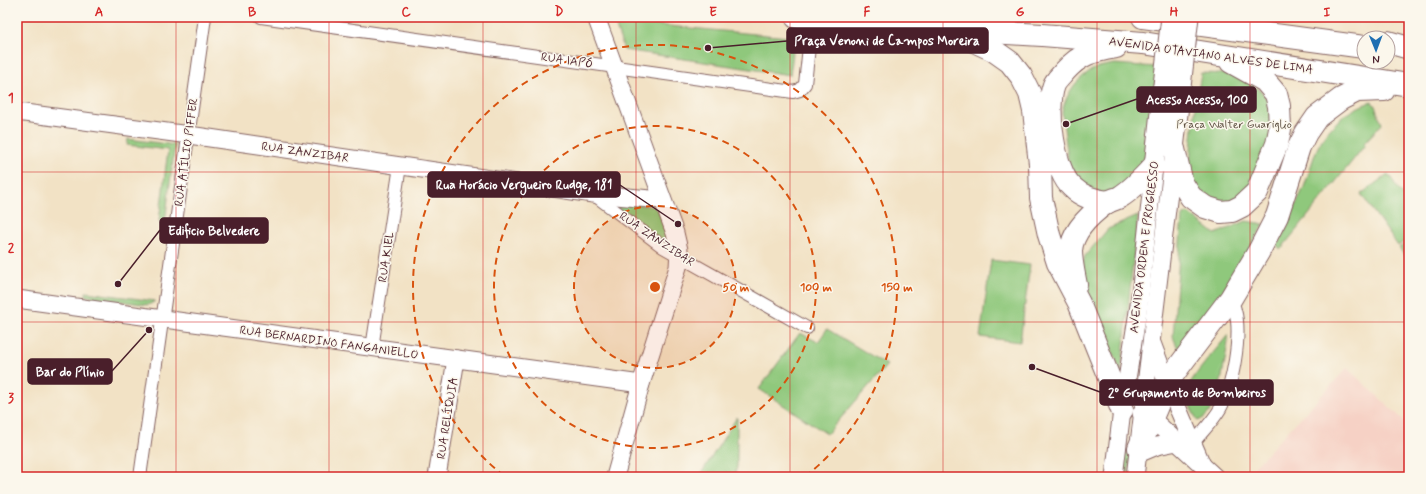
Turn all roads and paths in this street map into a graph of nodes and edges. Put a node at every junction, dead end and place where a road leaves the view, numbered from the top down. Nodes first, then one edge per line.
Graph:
1 (205, 17) edge
2 (261, 17) edge
3 (596, 17) edge
4 (1143, 17) edge
5 (1171, 17) edge
6 (1189, 17) edge
7 (1257, 17) edge
8 (804, 18) edge
9 (940, 29) junction
10 (1356, 35) edge
11 (1143, 43) junction
12 (1396, 44) edge
13 (1356, 46) edge
14 (1409, 48) edge
15 (1396, 51) edge
16 (1216, 53) junction
17 (1409, 53) edge
18 (614, 66) junction
19 (1409, 85) edge
20 (1172, 86) junction
21 (1409, 90) edge
22 (17, 112) edge
23 (189, 134) junction
24 (1174, 149) junction
25 (400, 166) junction
26 (1154, 166) junction
27 (593, 194) junction
28 (662, 200) junction
29 (1108, 202) junction
30 (679, 256) junction
31 (1231, 298) junction
32 (17, 300) edge
33 (1080, 304) junction
34 (163, 320) junction
35 (807, 328) dead end
36 (1151, 339) junction
37 (372, 348) junction
38 (456, 359) junction
39 (641, 384) junction
40 (1167, 384) junction
41 (1139, 414) junction
42 (1210, 422) junction
43 (1186, 427) junction
44 (1185, 442) junction
45 (1139, 451) junction
46 (1209, 472) edge
47 (140, 477) edge
48 (437, 477) edge
49 (615, 477) edge
50 (1114, 477) edge
51 (1135, 477) edge

1 - 23 street, RUA ATÍLIO PIFFER
2 - 18 street, RUA IAPÓ
3 - 18 street
4 - 13 highway
5 - 20 main road, AVENIDA ORDEM E PROGRESSO, bridge
6 - 20 main road, AVENIDA ORDEM E PROGRESSO, bridge
7 - 10 highway
8 - 9 highway, AVENIDA OTAVIANO ALVES DE LIMA
8 - 18 street, RUA IAPÓ
9 - 11 highway, AVENIDA OTAVIANO ALVES DE LIMA
9 - 33 highway
11 - 16 highway, AVENIDA OTAVIANO ALVES DE LIMA
11 - 29 highway
12 - 14 highway
15 - 17 highway
16 - 19 highway, AVENIDA OTAVIANO ALVES DE LIMA
16 - 24 highway
18 - 28 street
20 - 24 main road, AVENIDA ORDEM E PROGRESSO
20 - 26 main road, AVENIDA ORDEM E PROGRESSO
21 - 31 highway
22 - 23 street, RUA ZANZIBAR
23 - 25 street, RUA ZANZIBAR
23 - 34 street, RUA ATÍLIO PIFFER
24 - 36 street, AVENIDA ORDEM E PROGRESSO
25 - 27 street, RUA ZANZIBAR
25 - 37 street, RUA KIEL
26 - 29 highway
26 - 41 street, AVENIDA ORDEM E PROGRESSO
27 - 28 street, RUA ZANZIBAR
27 - 30 street, RUA ZANZIBAR
28 - 30 street
29 - 33 highway
30 - 35 street, RUA ZANZIBAR
30 - 39 street
31 - 40 highway
31 - 42 street
32 - 34 street, RUA BERNARDINO FANGANIELLO
33 - 41 highway
34 - 37 street, RUA BERNARDINO FANGANIELLO
34 - 47 street, RUA ATÍLIO PIFFER
36 - 40 street
36 - 41 street, AVENIDA ORDEM E PROGRESSO
37 - 38 street, RUA BERNARDINO FANGANIELLO
38 - 39 street, RUA BERNARDINO FANGANIELLO
38 - 48 street, RUA RELÍQUIA
39 - 49 street
40 - 41 highway
40 - 43 street
41 - 44 street
41 - 45 highway
41 - 50 street, AVENIDA ORDEM E PROGRESSO
42 - 43 street
42 - 44 street
43 - 44 street
44 - 45 street
44 - 46 street
45 - 51 street

